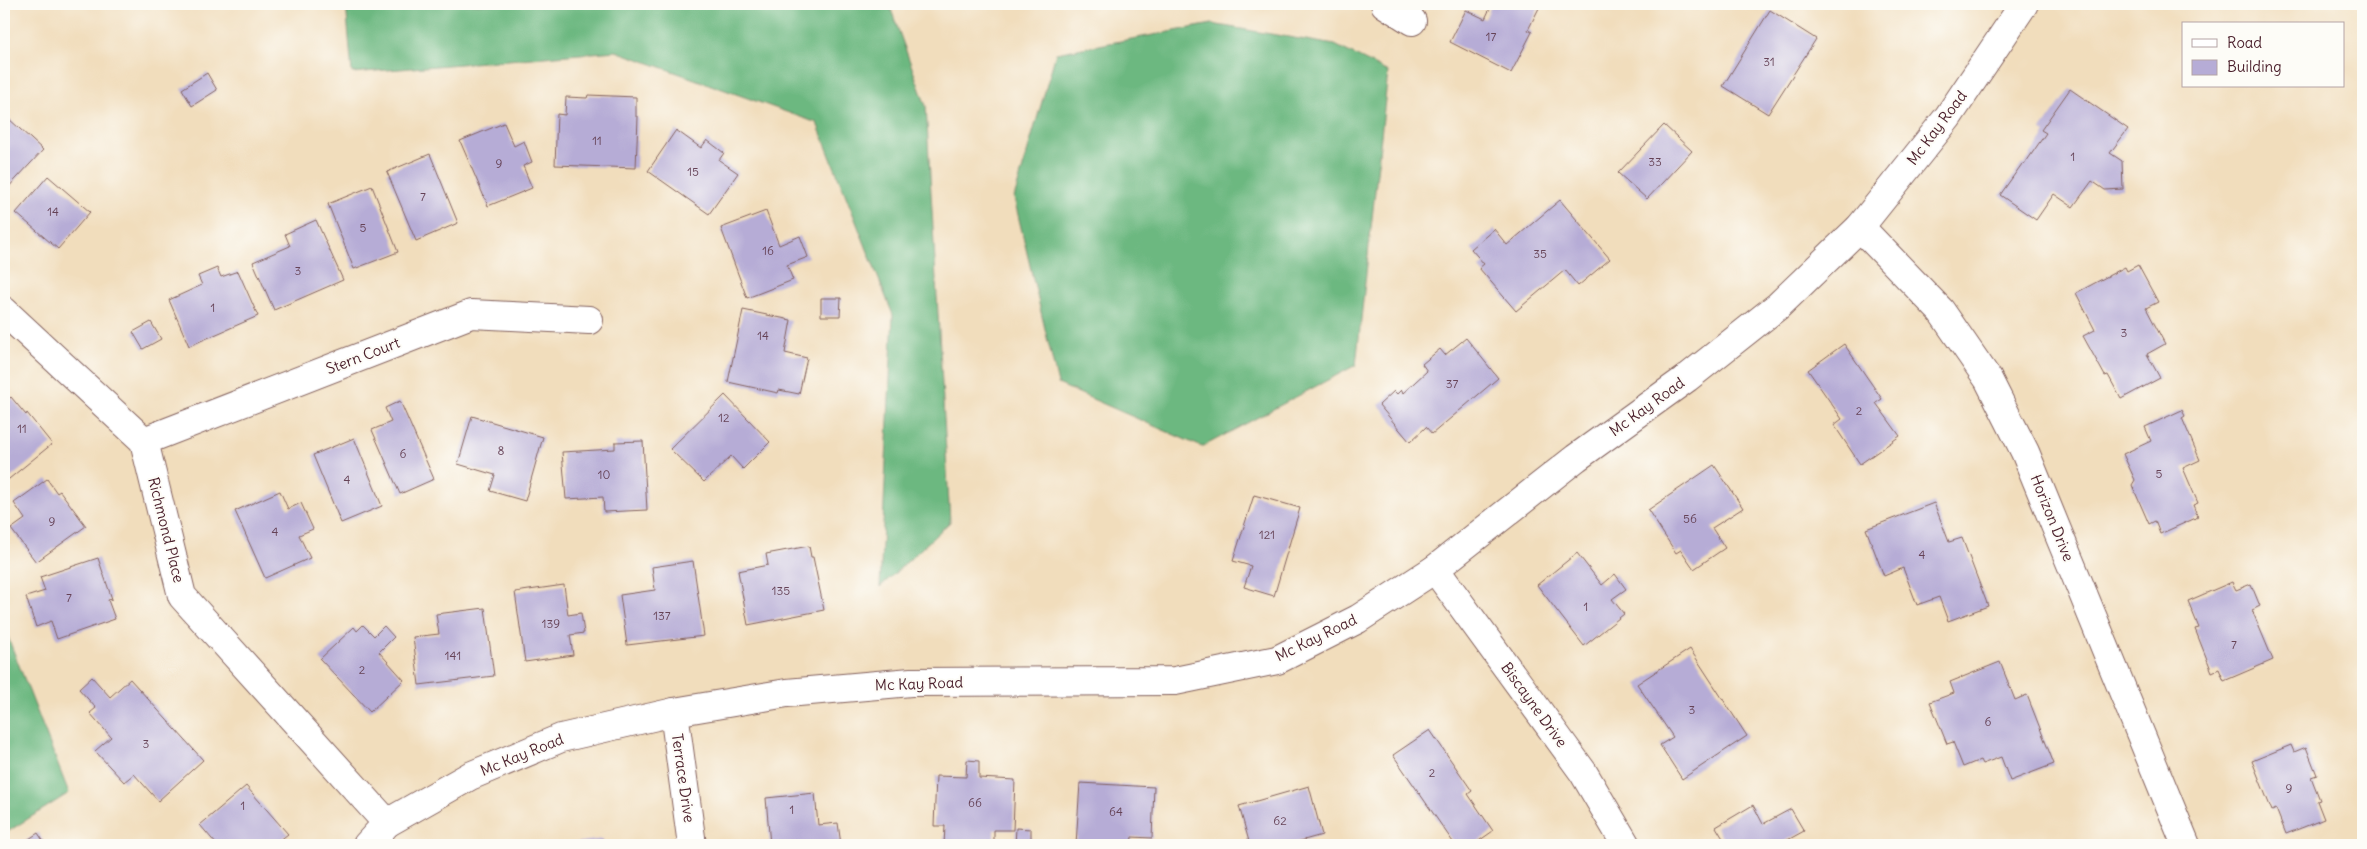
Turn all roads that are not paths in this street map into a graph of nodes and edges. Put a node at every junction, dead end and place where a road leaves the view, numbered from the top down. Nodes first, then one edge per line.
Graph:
1 (1385, 4) edge
2 (2024, 4) edge
3 (1412, 21) dead end
4 (1860, 227) junction
5 (4, 311) edge
6 (589, 320) dead end
7 (144, 441) junction
8 (1435, 569) junction
9 (674, 712) junction
10 (387, 823) junction
11 (367, 845) edge
12 (692, 845) edge
13 (1626, 845) edge
14 (2186, 845) edge

1 - 3 street
2 - 4 street, Mc Kay Road
4 - 8 street, Mc Kay Road
4 - 14 street, Horizon Drive
5 - 7 street
6 - 7 street, Stern Court
7 - 10 street, Richmond Place
8 - 9 street, Mc Kay Road
8 - 13 street, Biscayne Drive
9 - 10 street, Mc Kay Road
9 - 12 street, Terrace Drive
10 - 11 street, Mc Kay Road

